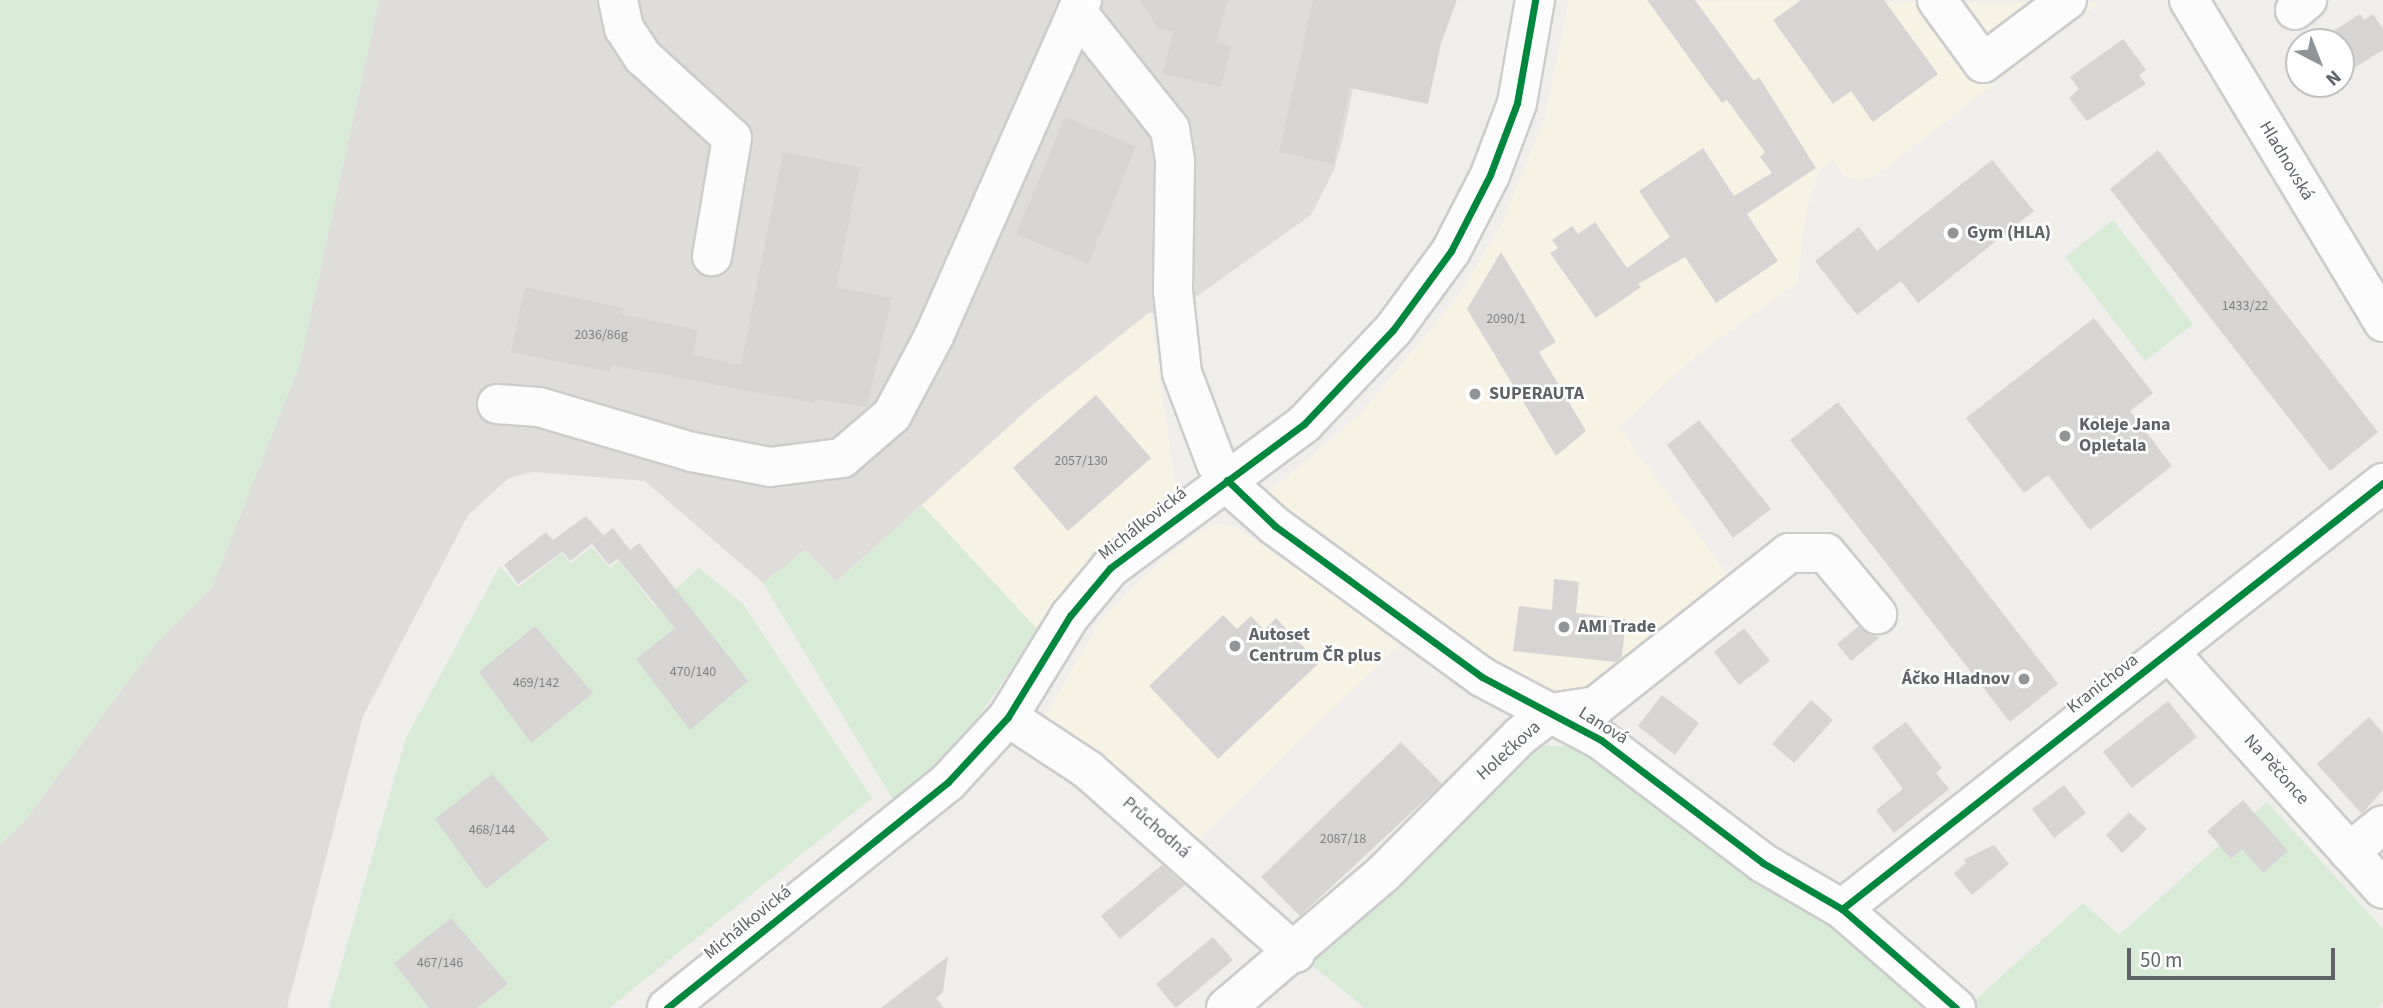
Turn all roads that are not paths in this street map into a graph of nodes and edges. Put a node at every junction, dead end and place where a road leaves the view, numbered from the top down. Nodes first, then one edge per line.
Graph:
1 (618, 0) edge
2 (1535, 0) edge
3 (1937, 0) edge
4 (2189, 0) edge
5 (1079, 6) edge
6 (2045, 7) edge
7 (712, 256) dead end
8 (2383, 322) edge
9 (497, 404) dead end
10 (1227, 480) junction
11 (2383, 482) edge
12 (1877, 614) dead end
13 (2169, 652) junction
14 (1551, 713) junction
15 (1007, 717) junction
16 (2383, 825) edge
17 (2349, 852) junction
18 (2383, 889) edge
19 (1842, 909) junction
20 (1295, 953) junction
21 (667, 1008) edge
22 (1226, 1008) edge
23 (1956, 1008) edge

1 - 7 street
2 - 10 street, Michálkovická
3 - 6 street
4 - 8 street, Hladnovská
5 - 9 street
5 - 10 street
10 - 14 street, Lanová
10 - 15 street, Michálkovická
11 - 13 street, Kranichova
12 - 14 street, Holečkova
13 - 17 street, Na Pěčonce
13 - 19 street, Kranichova
14 - 19 street, Lanová
14 - 20 street, Holečkova
15 - 20 street, Průchodná
15 - 21 street, Michálkovická
16 - 17 street
17 - 18 street, Na Pěčonce
19 - 23 street, Lanová
20 - 22 street, Holečkova

